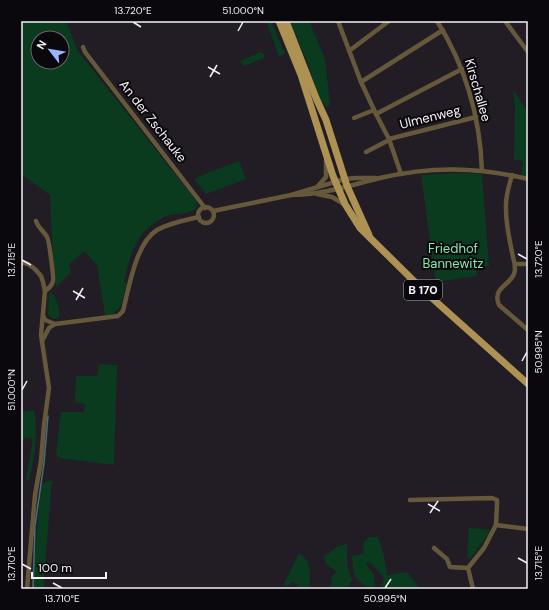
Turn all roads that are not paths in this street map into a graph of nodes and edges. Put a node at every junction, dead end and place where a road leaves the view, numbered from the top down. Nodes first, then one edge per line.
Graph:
1 (279, 21) edge
2 (286, 21) edge
3 (338, 21) edge
4 (389, 21) edge
5 (437, 21) edge
6 (505, 21) edge
7 (443, 30) junction
8 (83, 47) dead end
9 (349, 51) junction
10 (528, 52) edge
11 (462, 69) junction
12 (361, 82) junction
13 (375, 112) junction
14 (476, 117) junction
15 (354, 118) dead end
16 (389, 139) junction
17 (366, 152) dead end
18 (326, 153) junction
19 (482, 171) junction
20 (400, 174) junction
21 (512, 175) junction
22 (528, 179) edge
23 (346, 182) junction
24 (337, 185) junction
25 (317, 187) junction
26 (316, 193) junction
27 (291, 195) junction
28 (345, 204) junction
29 (205, 208) junction
30 (213, 211) junction
31 (199, 217) junction
32 (36, 221) dead end
33 (369, 236) junction
34 (21, 262) edge
35 (515, 264) junction
36 (528, 264) edge
37 (45, 291) junction
38 (43, 315) junction
39 (54, 324) junction
40 (528, 330) edge
41 (42, 341) junction
42 (528, 384) edge
43 (410, 500) dead end
44 (496, 525) junction
45 (528, 530) edge
46 (434, 548) dead end
47 (468, 568) junction
48 (27, 589) edge
49 (473, 589) edge

1 - 18 main road, B 170
2 - 23 main road, B 170
3 - 9 street
4 - 9 street
5 - 7 street, Kirschallee
6 - 10 street
7 - 11 street, Kirschallee
7 - 12 street
8 - 29 street, An der Zschauke
9 - 12 street
11 - 13 street
11 - 14 street, Kirschallee
12 - 13 street
13 - 15 street
13 - 16 street
14 - 16 street, Ulmenweg
14 - 19 street, Kirschallee
16 - 17 street, Ulmenweg
16 - 20 street
18 - 24 main road, B 170
18 - 25 street
19 - 20 street
19 - 21 street
20 - 23 street
21 - 22 street
21 - 35 street
23 - 24 street
23 - 33 main road, B 170
24 - 25 street
24 - 26 street
24 - 28 main road, B 170
25 - 27 street
26 - 27 street
26 - 28 street
27 - 30 street
28 - 33 main road, B 170
29 - 30 street
29 - 31 street
30 - 31 street
31 - 39 street
32 - 37 street
33 - 42 main road, B 170
34 - 37 street
35 - 36 street
35 - 40 street
37 - 38 street
38 - 39 street
38 - 41 street
39 - 41 street
41 - 48 street
43 - 44 street
44 - 45 street
44 - 47 street
46 - 47 street
47 - 49 street

